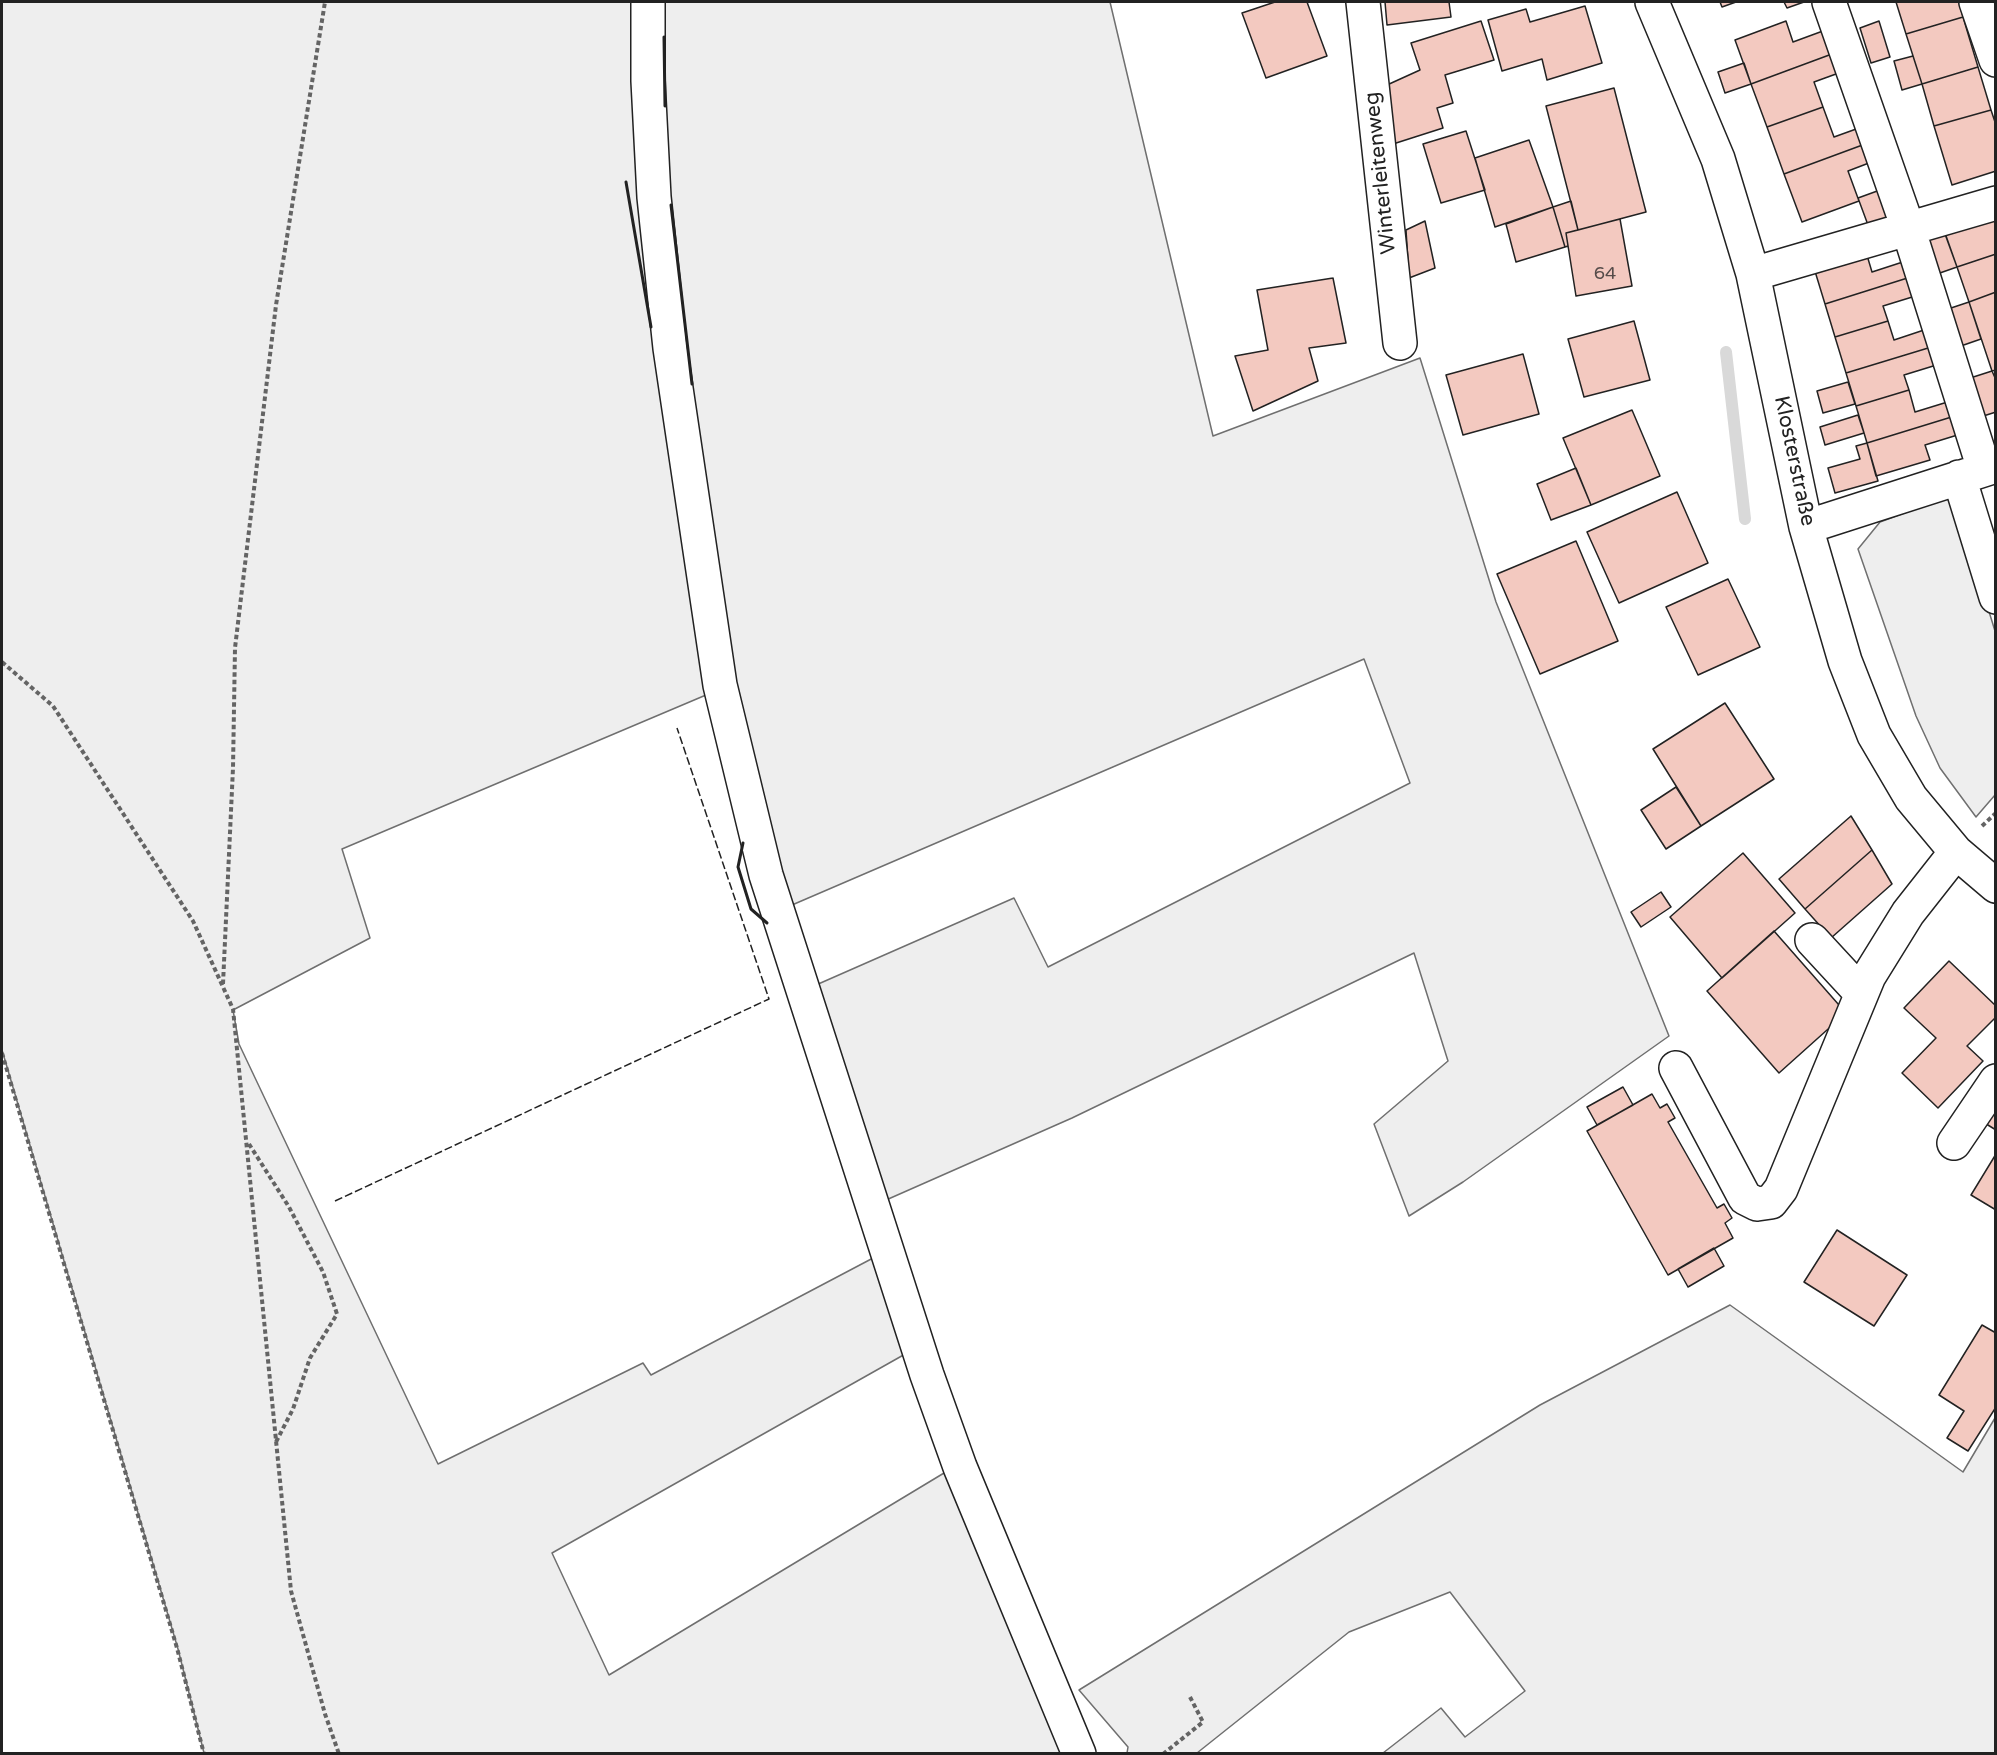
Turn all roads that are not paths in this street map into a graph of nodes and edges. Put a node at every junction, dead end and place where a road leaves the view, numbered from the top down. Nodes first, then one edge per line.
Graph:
1 (648, 2) edge
2 (1363, 2) edge
3 (1652, 2) edge
4 (1829, 2) edge
5 (1976, 2) edge
6 (1995, 60) edge
7 (1995, 203) edge
8 (1908, 228) junction
9 (1753, 274) junction
10 (1400, 344) dead end
11 (1979, 470) edge
12 (1806, 527) junction
13 (1995, 597) edge
14 (1956, 852) junction
15 (1995, 886) edge
16 (1812, 940) dead end
17 (1861, 993) junction
18 (1676, 1068) dead end
19 (1995, 1081) edge
20 (1954, 1143) dead end
21 (1079, 1754) edge

1 - 21 street
2 - 10 street, Winterleitenweg
3 - 9 street, Klosterstraße
4 - 8 street
5 - 6 street
7 - 8 street
8 - 9 street
8 - 11 street
9 - 12 street, Klosterstraße
11 - 12 street
11 - 13 street
12 - 14 street, Klosterstraße
14 - 15 street, Klosterstraße
14 - 17 street
16 - 17 street
17 - 18 street
19 - 20 street

